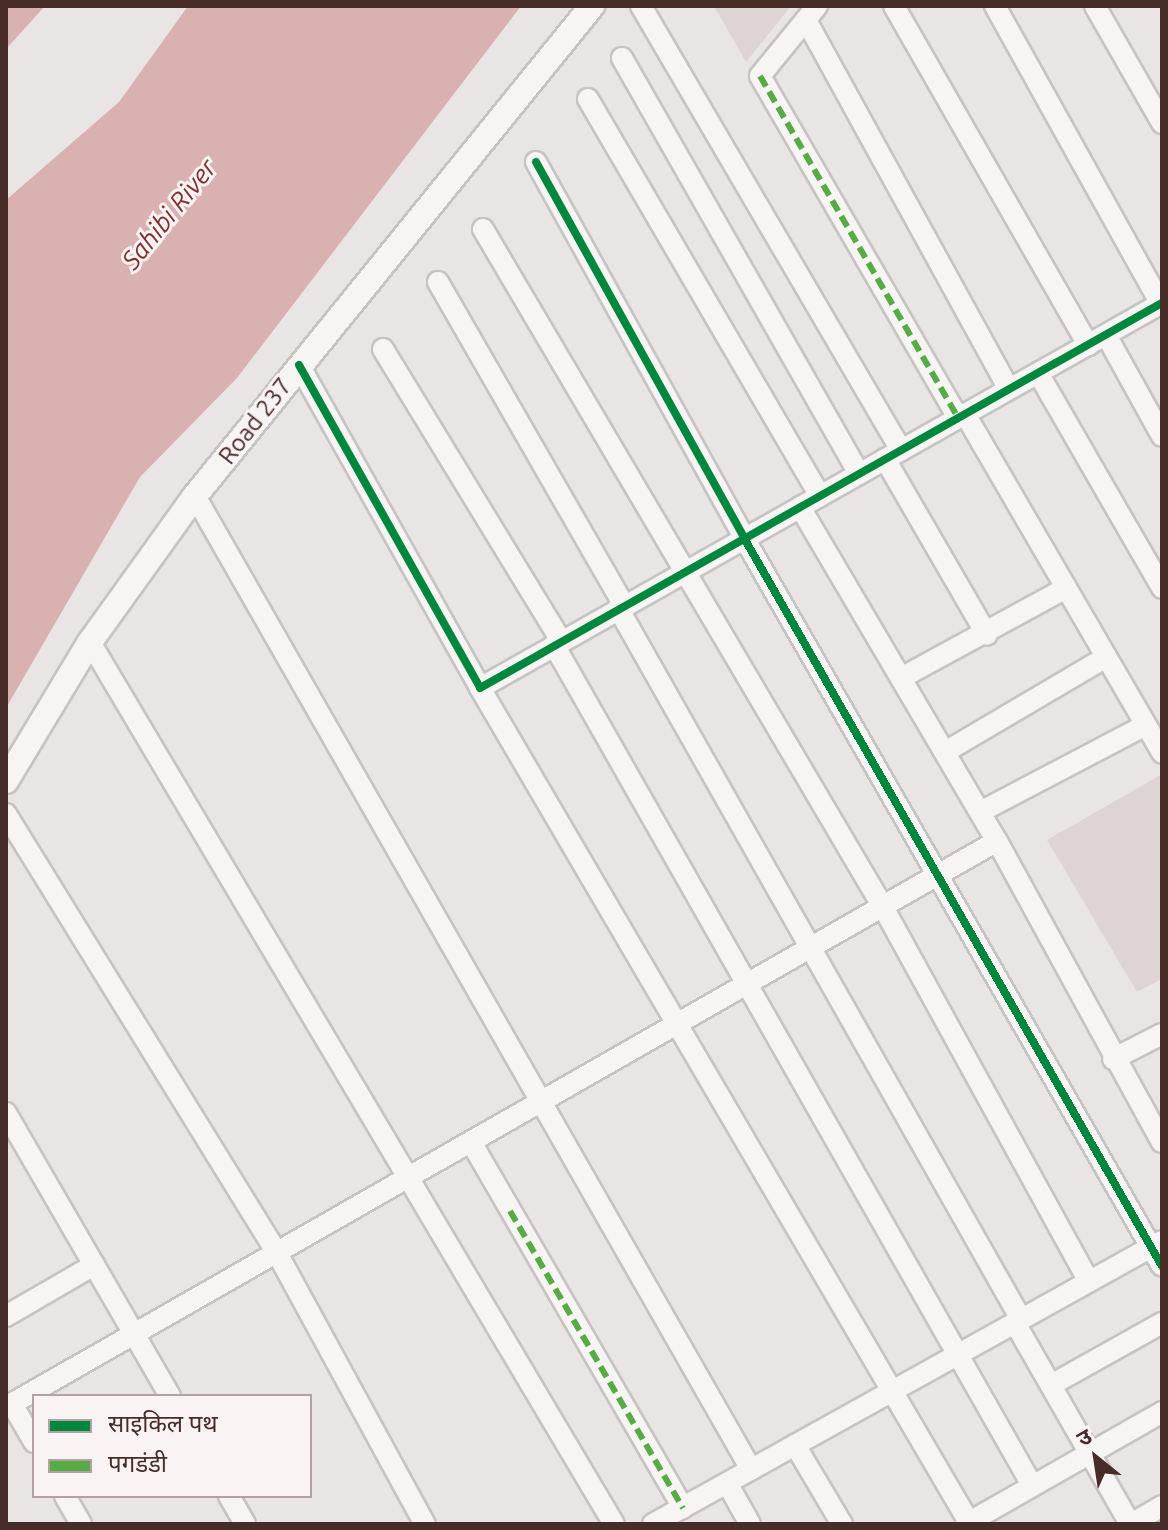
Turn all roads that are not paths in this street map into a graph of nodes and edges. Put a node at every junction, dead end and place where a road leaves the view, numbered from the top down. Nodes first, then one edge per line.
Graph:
1 (592, 6) edge
2 (641, 6) edge
3 (894, 6) edge
4 (995, 6) edge
5 (1095, 6) edge
6 (811, 13) edge
7 (622, 58) dead end
8 (588, 99) dead end
9 (1162, 123) edge
10 (536, 162) dead end
11 (483, 229) dead end
12 (438, 282) dead end
13 (1162, 304) edge
14 (1097, 340) junction
15 (383, 349) dead end
16 (299, 365) junction
17 (1038, 373) junction
18 (1009, 389) junction
19 (961, 416) junction
20 (1162, 436) edge
21 (893, 454) junction
22 (859, 473) junction
23 (195, 496) junction
24 (820, 496) junction
25 (800, 507) junction
26 (744, 538) junction
27 (686, 569) junction
28 (1066, 588) junction
29 (1162, 588) edge
30 (621, 607) junction
31 (987, 635) junction
32 (90, 642) junction
33 (557, 643) junction
34 (1106, 657) junction
35 (901, 678) junction
36 (480, 688) junction
37 (1146, 725) junction
38 (945, 752) junction
39 (1162, 753) edge
40 (6, 781) edge
41 (980, 812) junction
42 (6, 814) edge
43 (997, 841) junction
44 (939, 875) junction
45 (883, 907) junction
46 (812, 949) junction
47 (746, 987) junction
48 (682, 1025) junction
49 (1162, 1034) edge
50 (1113, 1059) junction
51 (542, 1101) junction
52 (6, 1113) edge
53 (1156, 1116) edge
54 (471, 1142) junction
55 (1162, 1142) edge
56 (406, 1180) junction
57 (1157, 1244) edge
58 (277, 1253) junction
59 (94, 1265) junction
60 (1162, 1266) edge
61 (1089, 1281) junction
62 (6, 1316) edge
63 (1018, 1321) junction
64 (1162, 1323) edge
65 (135, 1336) junction
66 (956, 1355) junction
67 (1051, 1385) junction
68 (890, 1392) junction
69 (169, 1394) edge
70 (9, 1406) edge
71 (1162, 1412) edge
72 (32, 1439) edge
73 (795, 1445) junction
74 (1089, 1453) junction
75 (751, 1469) junction
76 (727, 1483) junction
77 (1032, 1485) junction
78 (66, 1498) edge
79 (230, 1498) edge
80 (1162, 1506) edge
81 (678, 1515) edge
82 (968, 1523) edge
83 (81, 1524) edge
84 (245, 1524) edge
85 (425, 1524) edge
86 (614, 1524) edge
87 (653, 1524) edge
88 (750, 1524) edge
89 (842, 1524) edge
90 (1131, 1524) edge

1 - 16 street, Road 237
2 - 21 street
3 - 14 street
4 - 13 street
5 - 9 street
6 - 18 street
6 - 19 street
7 - 22 street
8 - 24 street
10 - 26 street
11 - 27 street
12 - 30 street
13 - 14 street
14 - 17 street
14 - 20 street
15 - 33 street
16 - 23 street, Road 237
16 - 36 street
17 - 18 street
17 - 29 street
18 - 19 street
19 - 21 street
19 - 28 street
21 - 22 street
21 - 31 street
22 - 24 street
23 - 32 street, Road 237
23 - 51 street
24 - 25 street
25 - 26 street
25 - 35 street
26 - 27 street
26 - 44 street
27 - 30 street
27 - 45 street
28 - 31 street
28 - 34 street
30 - 33 street
30 - 46 street
31 - 35 street
32 - 40 street, Road 237
32 - 56 street
33 - 36 street
33 - 47 street
34 - 37 street
34 - 38 street
35 - 38 street
36 - 48 street
37 - 39 street
37 - 41 street
38 - 41 street
41 - 43 street
42 - 58 street
43 - 44 street
43 - 50 street
44 - 45 street
44 - 57 street
45 - 46 street
45 - 61 street
46 - 47 street
46 - 63 street
47 - 48 street
47 - 66 street
48 - 51 street
48 - 68 street
49 - 50 street
50 - 53 street
51 - 54 street
51 - 75 street
52 - 59 street
53 - 55 street
54 - 56 street
54 - 81 street
56 - 58 street
56 - 86 street
57 - 60 street
57 - 61 street
58 - 65 street
58 - 85 street
59 - 62 street
59 - 65 street
61 - 63 street
63 - 66 street
63 - 67 street
64 - 67 street
65 - 69 street
65 - 70 street
66 - 68 street
66 - 77 street
67 - 74 street
68 - 73 street
68 - 82 street
70 - 72 street
71 - 74 street
73 - 75 street
73 - 89 street
74 - 77 street
74 - 90 street
75 - 76 street
76 - 81 street
76 - 88 street
77 - 82 street
78 - 83 street
79 - 84 street
80 - 90 street
81 - 87 street

